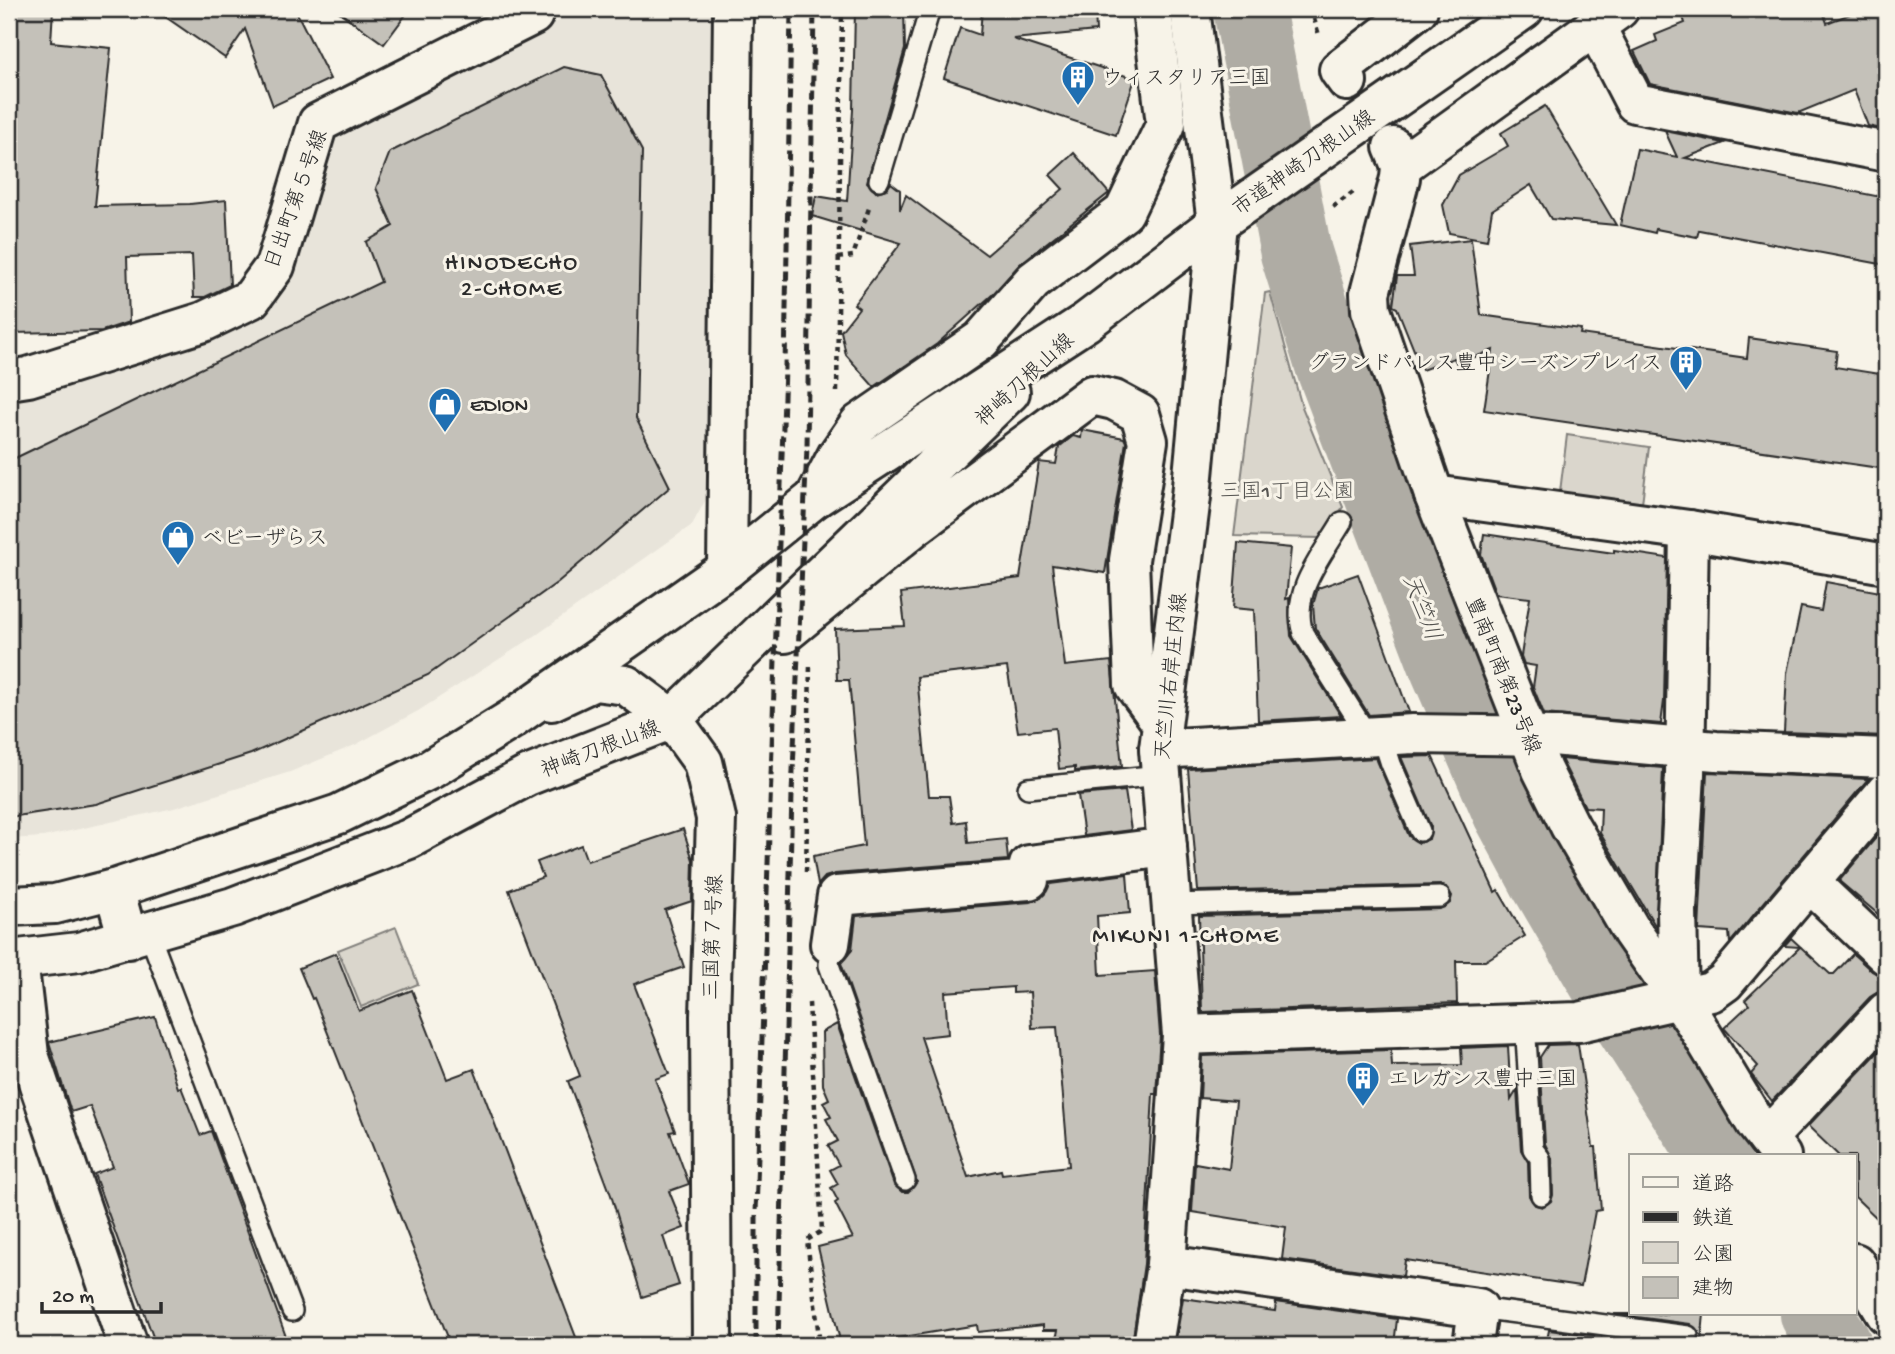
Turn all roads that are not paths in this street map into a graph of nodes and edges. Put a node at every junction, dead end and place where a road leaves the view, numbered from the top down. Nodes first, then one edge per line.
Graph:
1 (535, 9) edge
2 (733, 9) edge
3 (930, 9) edge
4 (1152, 9) edge
5 (1189, 9) edge
6 (1418, 9) edge
7 (1524, 9) edge
8 (1605, 18) edge
9 (1343, 75) dead end
10 (1886, 152) edge
11 (879, 180) road end
12 (1228, 215) junction
13 (1086, 322) junction
14 (9, 380) edge
15 (1434, 495) junction
16 (815, 498) junction
17 (1342, 522) dead end
18 (1689, 530) junction
19 (1886, 564) edge
20 (727, 569) junction
21 (708, 684) junction
22 (512, 719) junction
23 (672, 719) junction
24 (1375, 736) junction
25 (1521, 738) junction
26 (1685, 747) junction
27 (1160, 749) junction
28 (1886, 758) edge
29 (1028, 788) dead end
30 (1886, 792) edge
31 (1420, 831) dead end
32 (1167, 847) junction
33 (1808, 882) junction
34 (114, 890) junction
35 (1440, 897) dead end
36 (1171, 904) junction
37 (9, 906) edge
38 (139, 936) junction
39 (830, 944) joint
40 (1886, 955) edge
41 (13, 960) edge
42 (1672, 1000) junction
43 (1886, 1012) edge
44 (1525, 1022) junction
45 (1182, 1035) junction
46 (1774, 1147) edge
47 (905, 1180) dead end
48 (1541, 1195) dead end
49 (1856, 1264) edge
50 (1166, 1265) junction
51 (1478, 1308) junction
52 (292, 1311) dead end
53 (1886, 1314) edge
54 (1688, 1335) dead end
55 (128, 1345) edge
56 (712, 1345) edge
57 (1153, 1345) edge
58 (1473, 1345) edge

1 - 14 street, 日出町第５号線
2 - 20 street
3 - 11 lane
4 - 16 street
5 - 12 street, 天竺川右岸庄内線
6 - 9 street
7 - 12 street, 市道神崎刀根山線
8 - 10 street
8 - 15 street, 豊南町南第23号線
12 - 13 street, 市道神崎刀根山線
12 - 27 street, 天竺川右岸庄内線
13 - 16 street, 神崎刀根山線
13 - 21 street, 神崎刀根山線
15 - 18 street
15 - 25 street, 豊南町南第23号線
16 - 20 street, 神崎刀根山線
17 - 24 lane
18 - 19 street
18 - 26 street
20 - 22 street, 神崎刀根山線
21 - 23 street, 神崎刀根山線
21 - 27 street
22 - 23 street, 三国第７号線
22 - 34 street, 神崎刀根山線
23 - 38 street, 神崎刀根山線
23 - 56 street, 三国第７号線
24 - 25 street
24 - 27 street
24 - 31 lane
25 - 26 street
25 - 42 street, 豊南町南第23号線
26 - 28 street
26 - 42 street
27 - 29 lane
27 - 32 street, 天竺川右岸庄内線
30 - 33 street
32 - 36 street, 天竺川右岸庄内線
32 - 39 street
33 - 40 street
33 - 42 street
34 - 37 street, 神崎刀根山線
34 - 38 street
35 - 36 lane
36 - 45 street, 天竺川右岸庄内線
38 - 41 street, 神崎刀根山線
38 - 52 lane
39 - 47 lane
41 - 55 street
42 - 44 street
42 - 46 street, 豊南町南第23号線
43 - 46 street
44 - 45 street
44 - 48 lane
45 - 50 street, 天竺川右岸庄内線
49 - 53 street
50 - 51 street
50 - 57 street, 天竺川右岸庄内線
51 - 54 lane
51 - 58 street

